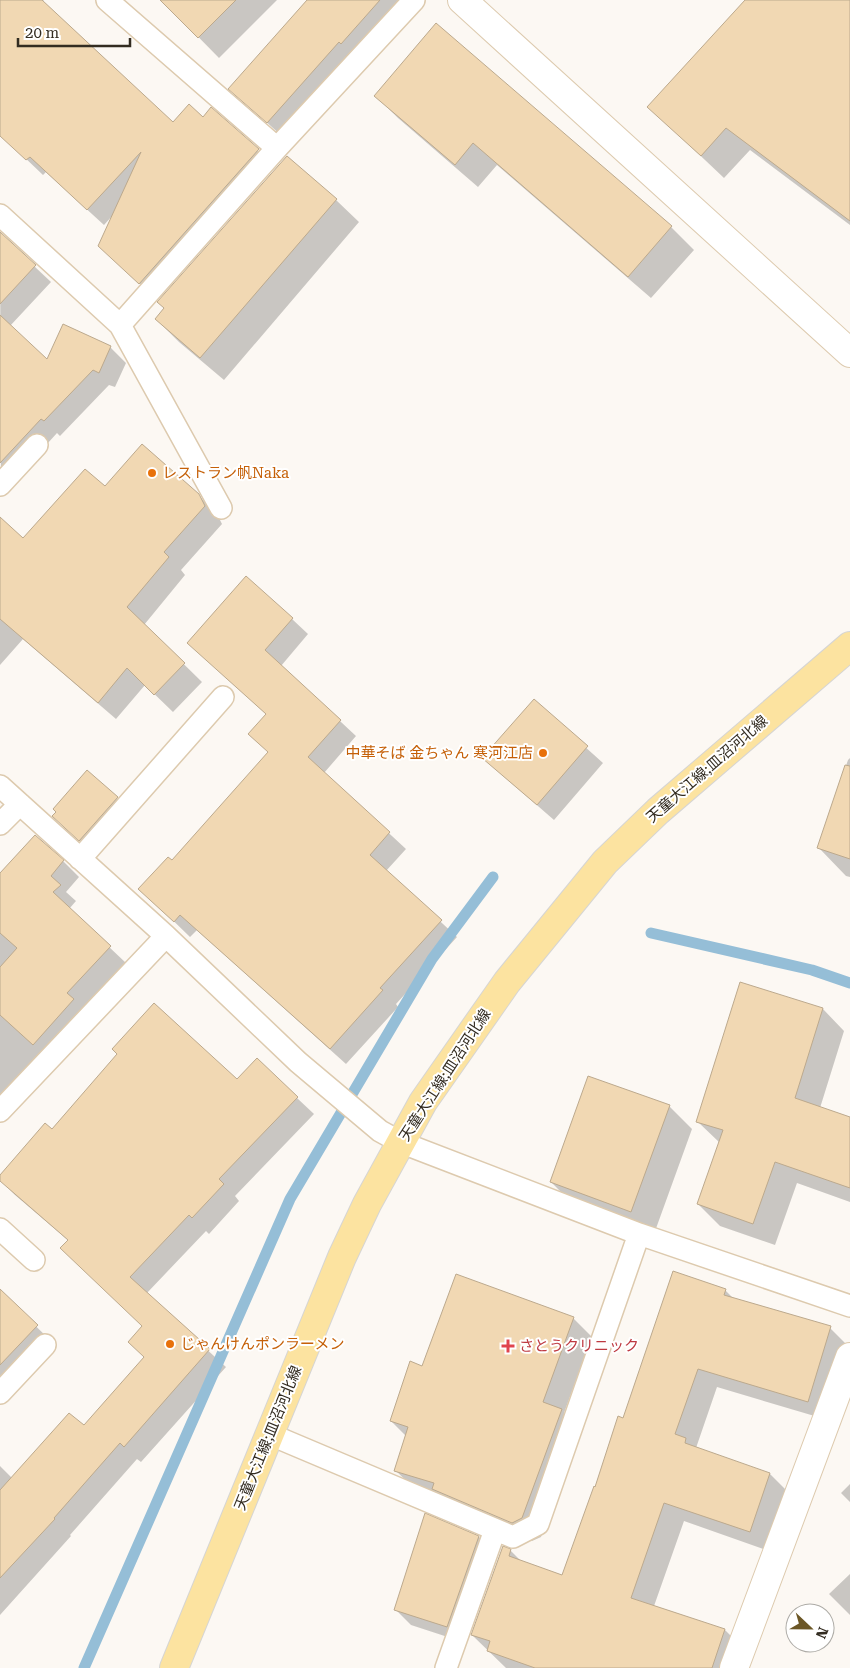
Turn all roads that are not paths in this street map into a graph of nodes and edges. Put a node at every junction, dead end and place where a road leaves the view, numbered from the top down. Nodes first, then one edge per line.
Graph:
1 (107, 0) edge
2 (414, 0) edge
3 (462, 0) edge
4 (277, 148) junction
5 (0, 215) edge
6 (120, 325) junction
7 (850, 354) edge
8 (37, 446) dead end
9 (0, 485) edge
10 (221, 508) dead end
11 (850, 646) edge
12 (223, 697) dead end
13 (0, 786) edge
14 (20, 804) junction
15 (0, 824) edge
16 (80, 859) junction
17 (166, 936) junction
18 (0, 1111) edge
19 (390, 1136) junction
20 (0, 1228) edge
21 (639, 1234) junction
22 (34, 1260) dead end
23 (850, 1306) edge
24 (45, 1345) dead end
25 (850, 1357) edge
26 (0, 1393) edge
27 (269, 1434) junction
28 (495, 1530) junction
29 (174, 1668) edge
30 (446, 1668) edge
31 (734, 1668) edge

1 - 4 lane
2 - 4 lane
3 - 7 street
4 - 6 lane
5 - 6 lane
6 - 10 lane
8 - 9 lane
11 - 19 main road, 天童大江線;皿沼河北線
12 - 16 lane
13 - 14 lane
14 - 15 lane
14 - 16 lane
16 - 17 lane
17 - 18 lane
17 - 19 lane
19 - 21 lane
19 - 27 main road, 天童大江線;皿沼河北線
20 - 22 lane
21 - 23 lane
21 - 28 lane
24 - 26 lane
25 - 31 street
27 - 28 lane
27 - 29 main road, 天童大江線;皿沼河北線
28 - 30 lane

